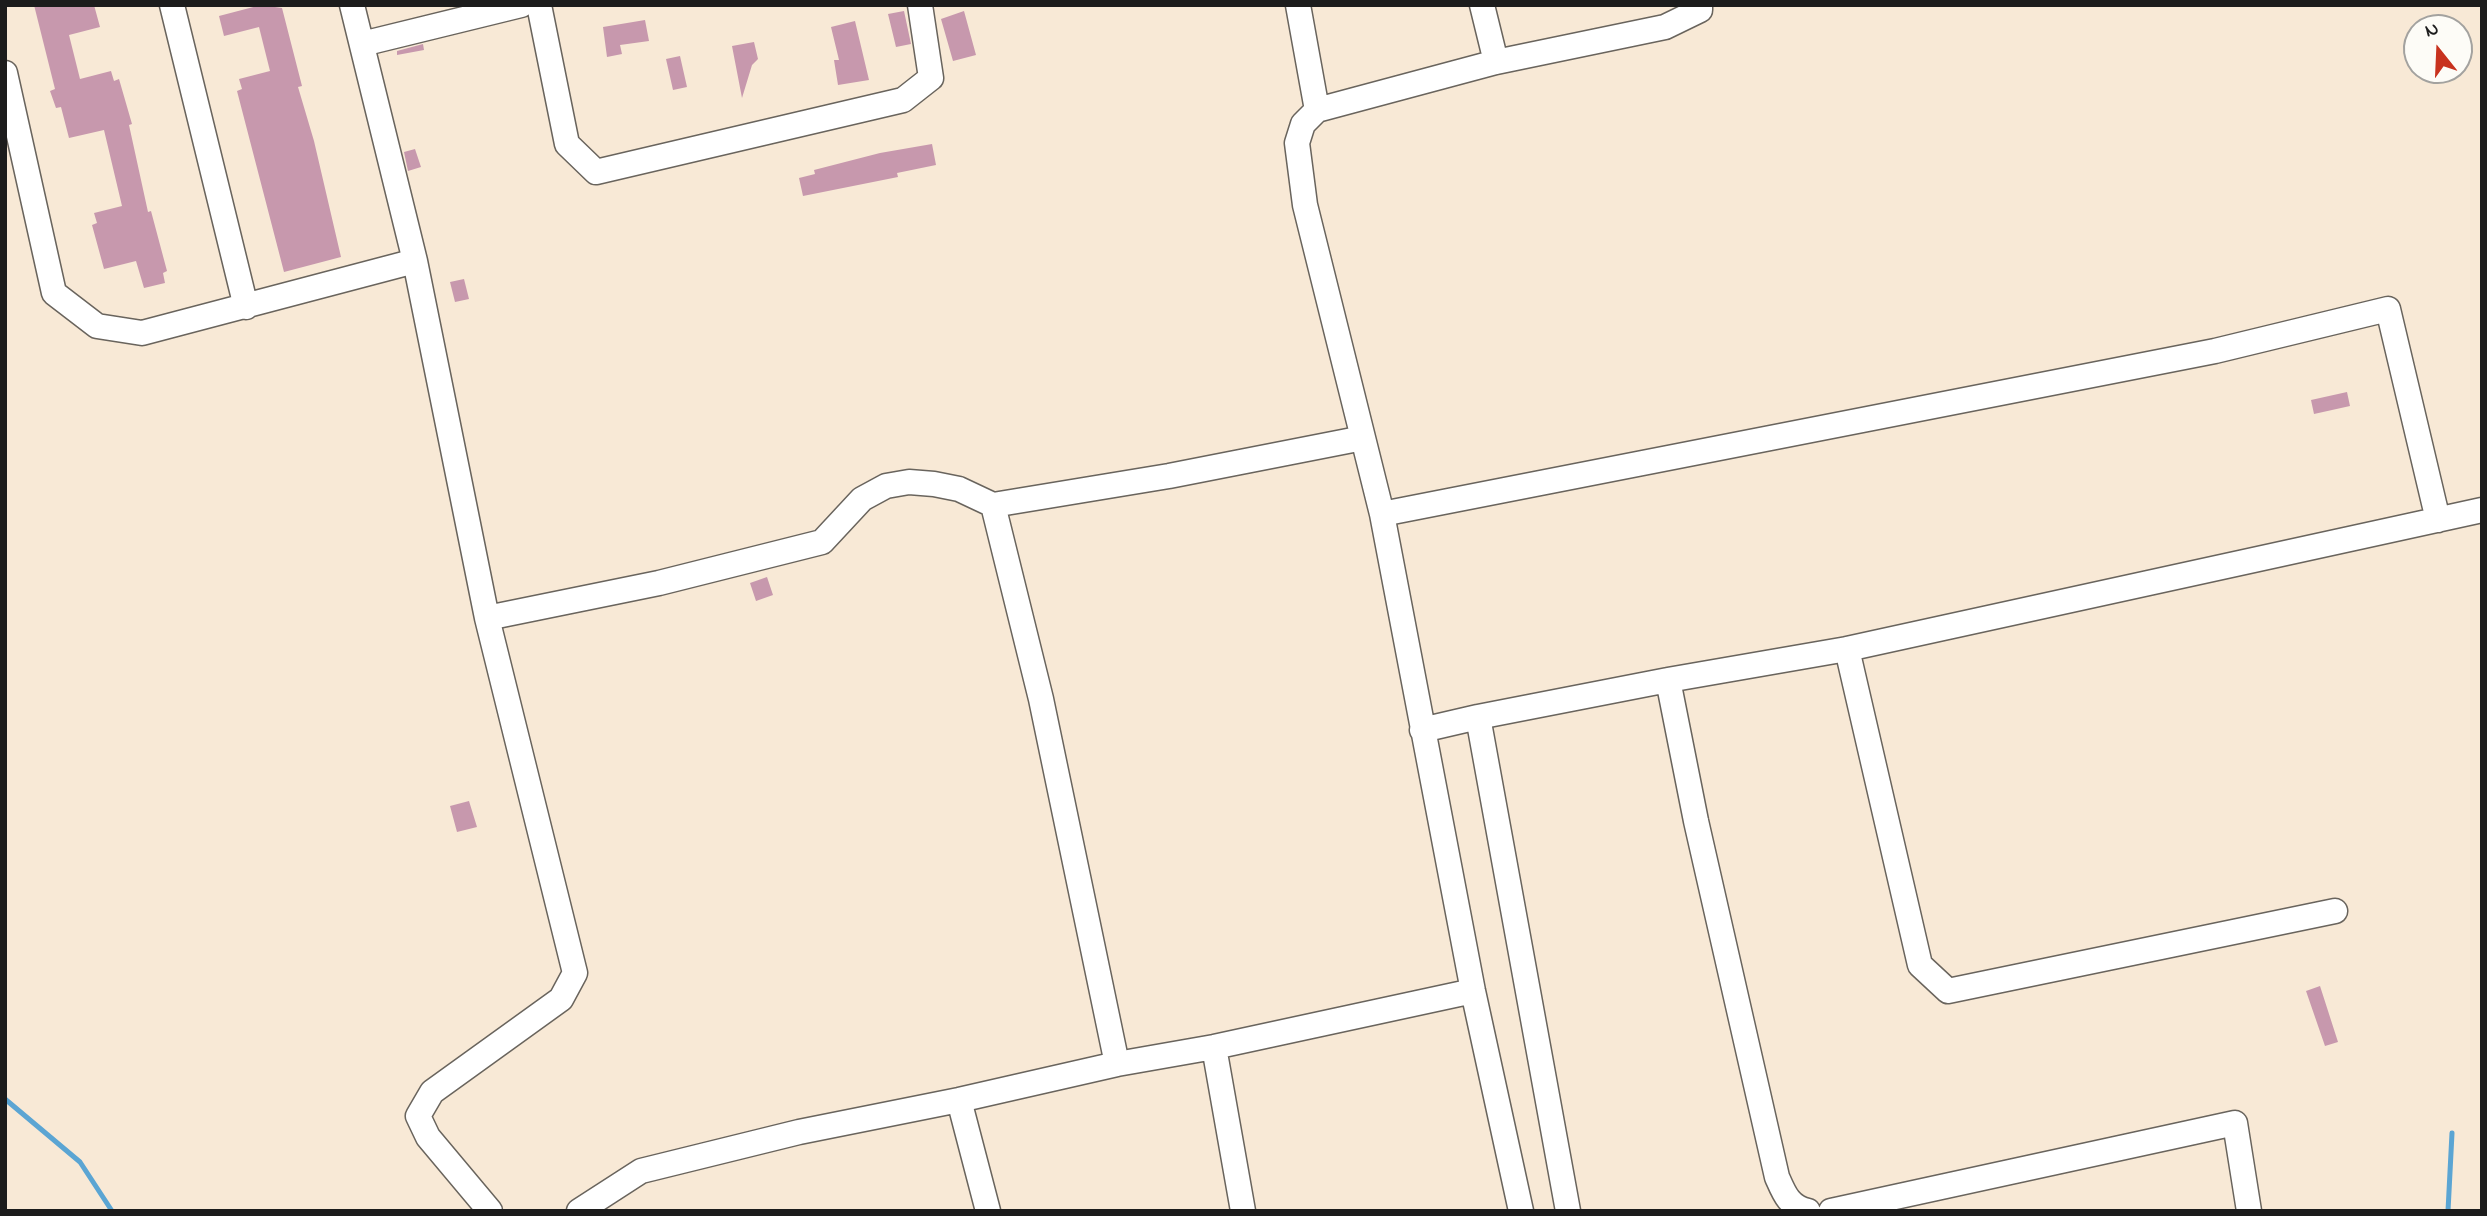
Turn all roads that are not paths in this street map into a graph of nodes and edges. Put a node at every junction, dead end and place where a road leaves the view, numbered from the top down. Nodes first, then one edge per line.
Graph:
1 (172, 5) edge
2 (352, 5) edge
3 (521, 5) edge
4 (539, 5) edge
5 (920, 5) edge
6 (1298, 5) edge
7 (1482, 5) edge
8 (1700, 5) edge
9 (1663, 16) edge
10 (362, 44) junction
11 (1496, 62) junction
12 (5, 72) edge
13 (1317, 110) junction
14 (415, 261) junction
15 (246, 307) junction
16 (1363, 438) junction
17 (993, 505) junction
18 (2482, 510) edge
19 (1382, 513) junction
20 (2438, 520) junction
21 (487, 618) junction
22 (1847, 649) junction
23 (1668, 680) junction
24 (1478, 717) junction
25 (1422, 730) junction
26 (2335, 911) dead end
27 (1473, 991) junction
28 (1214, 1047) junction
29 (1117, 1063) junction
30 (959, 1100) junction
31 (490, 1211) edge
32 (579, 1211) edge
33 (988, 1211) edge
34 (1243, 1211) edge
35 (1521, 1211) edge
36 (1568, 1211) edge
37 (1808, 1211) edge
38 (1831, 1211) edge
39 (2249, 1211) edge

1 - 15 street
2 - 10 street
3 - 10 street
4 - 5 street
6 - 13 street
7 - 11 street
8 - 9 street
9 - 11 street
10 - 14 street
11 - 13 street
12 - 15 street
13 - 16 street
14 - 15 street
14 - 21 street
16 - 17 street
16 - 19 street
17 - 21 street
17 - 29 street
18 - 20 street
19 - 20 street
19 - 25 street
20 - 22 street
21 - 31 street
22 - 23 street
22 - 26 street
23 - 24 street
23 - 37 street
24 - 25 street
24 - 36 street
25 - 27 street
27 - 28 street
27 - 35 street
28 - 29 street
28 - 34 street
29 - 30 street
30 - 32 street
30 - 33 street
38 - 39 street

